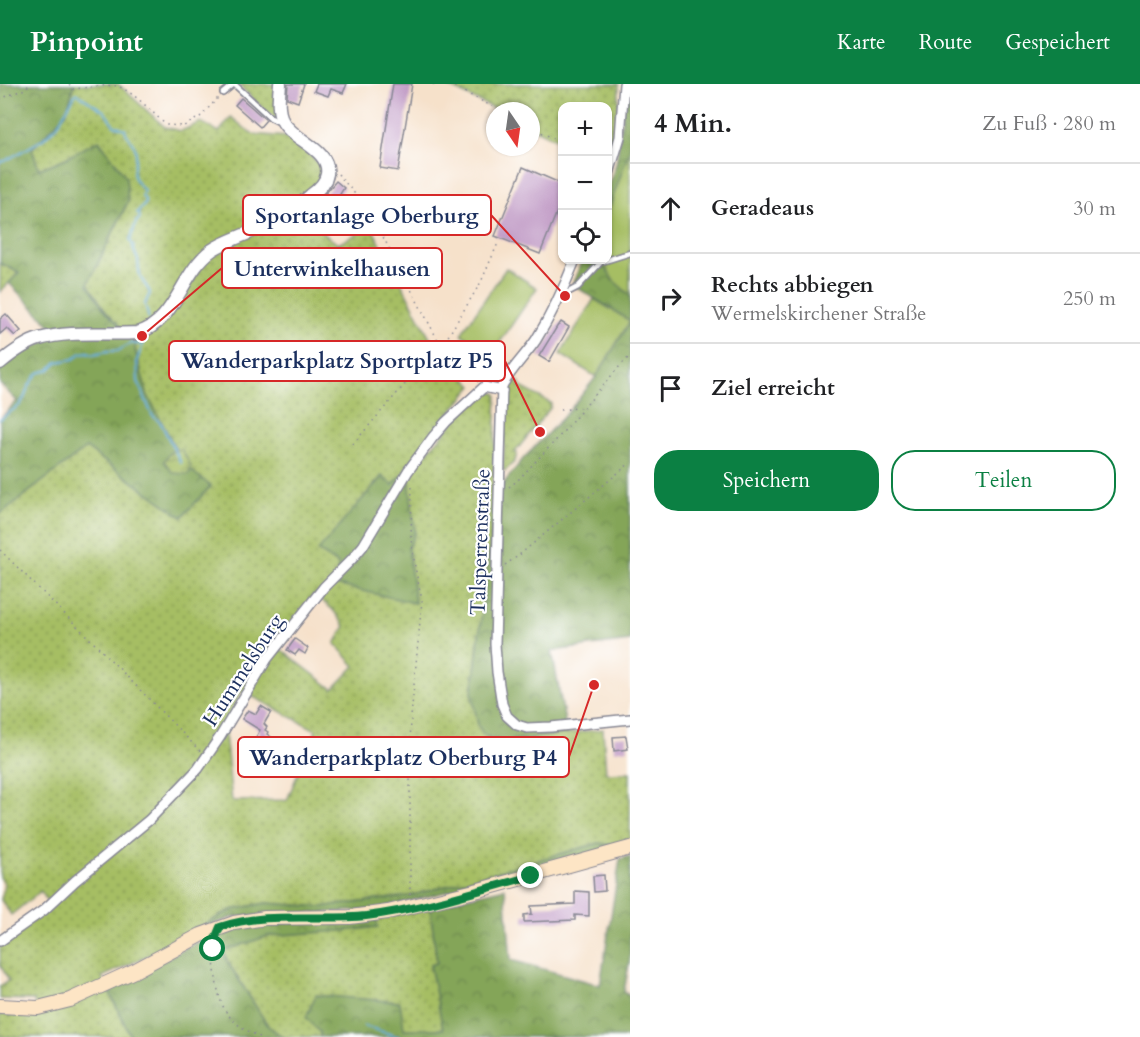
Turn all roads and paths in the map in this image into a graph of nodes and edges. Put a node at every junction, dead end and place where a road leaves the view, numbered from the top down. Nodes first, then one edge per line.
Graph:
1 (30, 84) edge
2 (69, 84) edge
3 (280, 84) edge
4 (433, 84) edge
5 (439, 84) edge
6 (449, 84) edge
7 (624, 84) edge
8 (223, 93) joint
9 (0, 99) edge
10 (486, 103) edge
11 (284, 124) junction
12 (540, 132) edge
13 (558, 141) edge
14 (326, 163) junction
15 (612, 164) edge
16 (498, 241) dead end
17 (630, 253) edge
18 (573, 264) edge
19 (561, 296) junction
20 (440, 344) junction
21 (630, 356) edge
22 (0, 363) edge
23 (484, 387) junction
24 (502, 391) junction
25 (585, 406) junction
26 (561, 410) dead end
27 (353, 444) dead end
28 (630, 463) edge
29 (408, 471) junction
30 (499, 489) junction
31 (0, 550) edge
32 (497, 570) junction
33 (630, 719) edge
34 (207, 758) junction
35 (630, 848) edge
36 (410, 908) junction
37 (220, 927) junction
38 (0, 941) edge
39 (0, 1006) edge
40 (260, 1037) edge

1 - 9 path
2 - 8 path
3 - 11 street
4 - 5 path
6 - 10 path
7 - 15 street
8 - 11 lane
11 - 14 street
12 - 13 path
14 - 20 path
14 - 22 street
16 - 20 path
17 - 19 lane
18 - 19 street, Talsperrenstraße
19 - 24 street, Talsperrenstraße
20 - 23 path
20 - 27 path
21 - 25 path
23 - 24 street
23 - 29 street, Hummelsburg
24 - 30 street, Talsperrenstraße
25 - 26 path
25 - 30 path
28 - 32 path
29 - 34 street, Hummelsburg
29 - 36 path
30 - 32 street, Talsperrenstraße
31 - 34 path
32 - 33 street, Talsperrenstraße
34 - 38 street, Hummelsburg
35 - 36 main road
36 - 37 main road
37 - 39 main road
37 - 40 path

